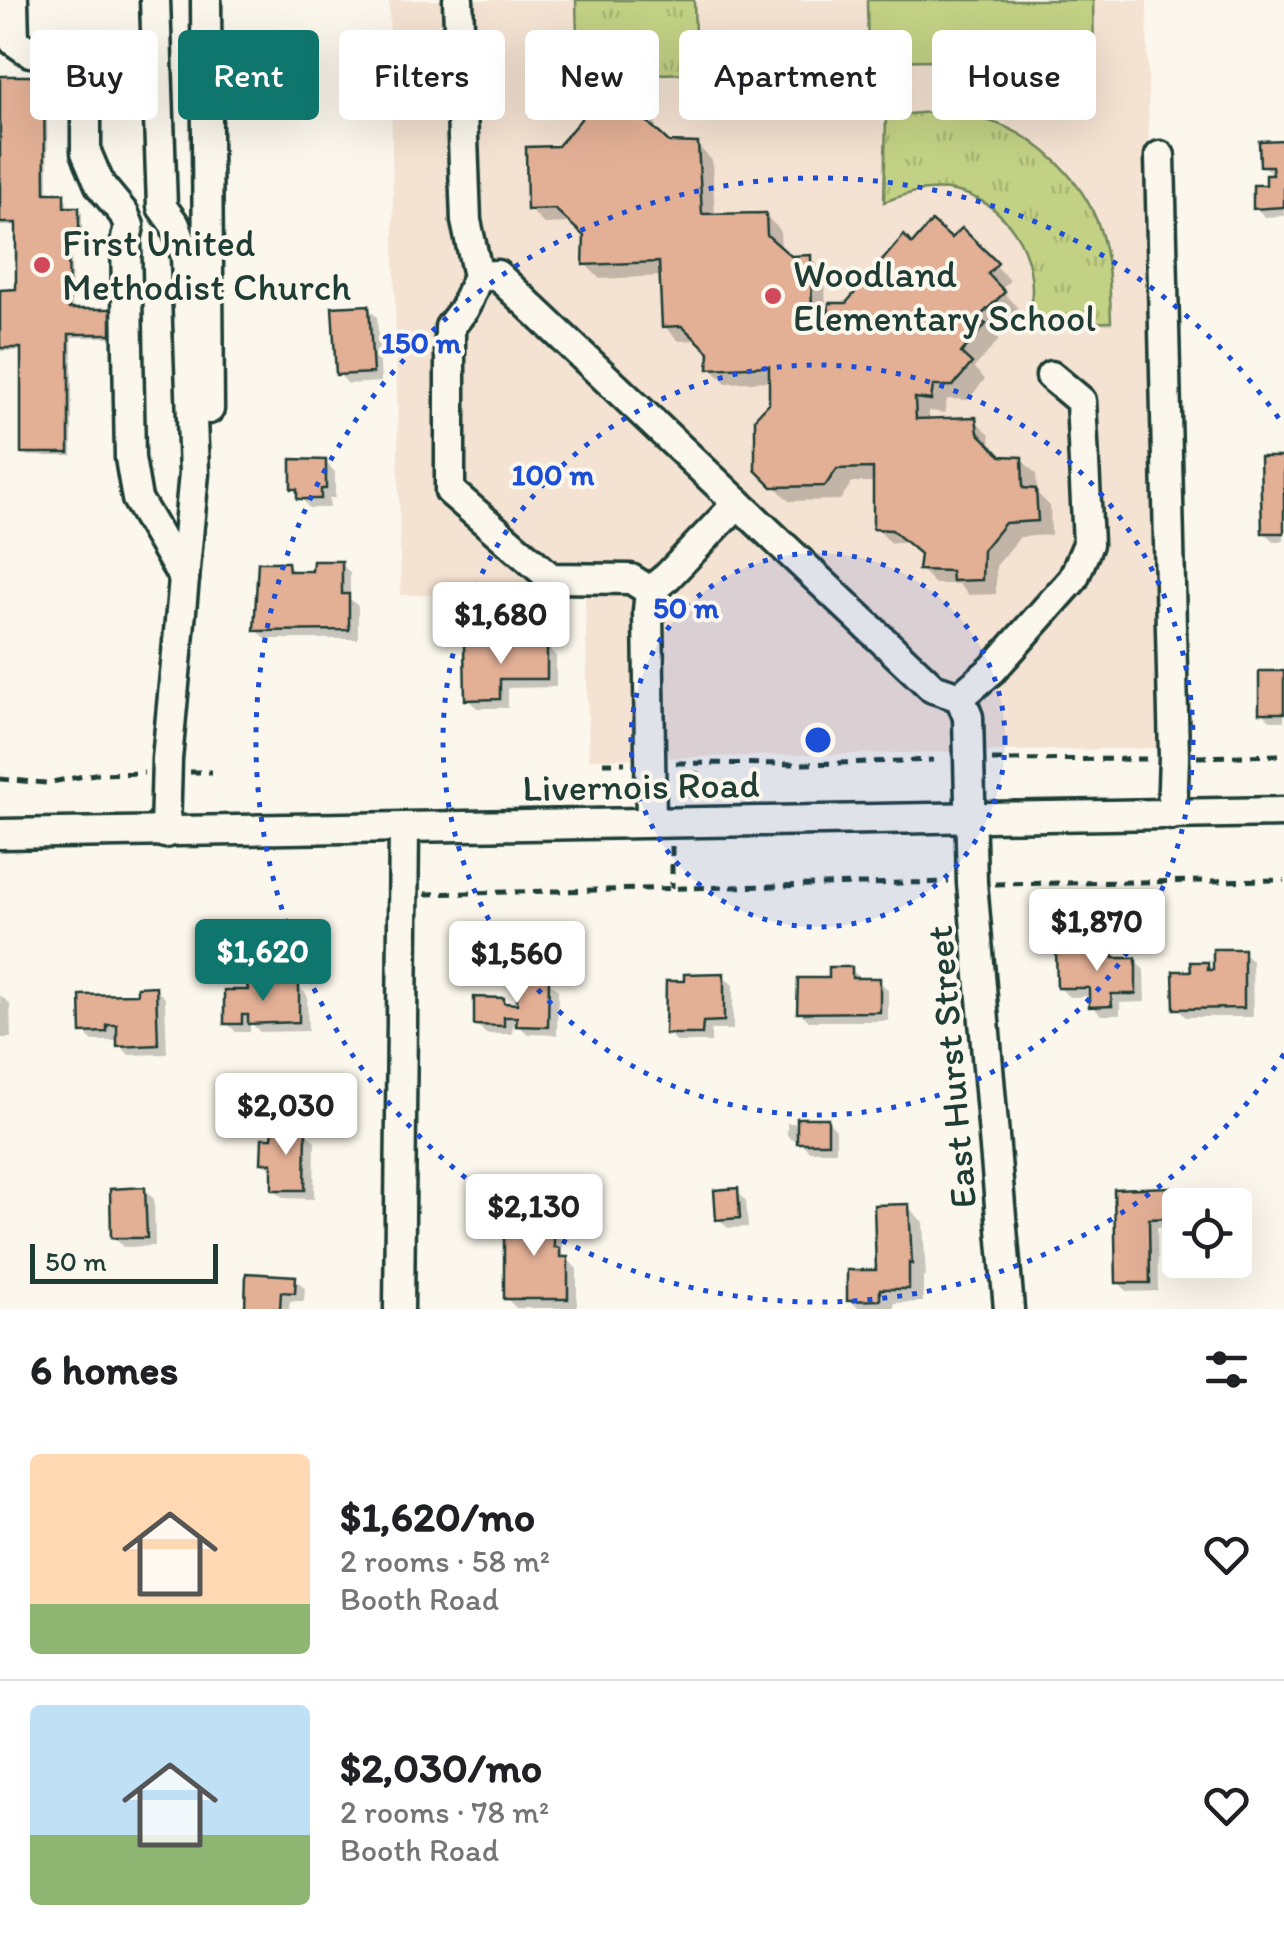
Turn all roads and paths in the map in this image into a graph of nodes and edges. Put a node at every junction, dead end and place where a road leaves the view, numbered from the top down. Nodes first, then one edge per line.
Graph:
1 (13, 0) edge
2 (155, 0) edge
3 (206, 0) edge
4 (458, 0) edge
5 (1160, 156) dead end
6 (162, 207) junction
7 (124, 214) junction
8 (478, 276) junction
9 (1052, 376) dead end
10 (194, 472) junction
11 (738, 503) junction
12 (184, 578) junction
13 (650, 591) junction
14 (960, 697) junction
15 (1284, 755) edge
16 (1174, 757) junction
17 (933, 760) dead end
18 (988, 760) dead end
19 (603, 763) dead end
20 (629, 763) dead end
21 (670, 763) dead end
22 (699, 764) junction
23 (212, 772) dead end
24 (166, 773) junction
25 (0, 779) edge
26 (691, 790) dead end
27 (1284, 812) edge
28 (1172, 814) junction
29 (969, 819) junction
30 (651, 822) junction
31 (404, 828) junction
32 (165, 833) junction
33 (0, 834) edge
34 (672, 847) dead end
35 (1284, 880) edge
36 (956, 882) dead end
37 (986, 884) dead end
38 (672, 888) junction
39 (418, 894) dead end
40 (398, 1309) edge
41 (1009, 1309) edge

1 - 7 street
2 - 6 street
3 - 10 street
4 - 8 street
5 - 16 street
6 - 7 street
6 - 10 street
7 - 12 street
8 - 11 street
8 - 13 street
9 - 14 street
10 - 12 street
11 - 13 street
11 - 14 street
12 - 24 street
13 - 30 street
14 - 29 street, East Hurst Street
15 - 16 path
16 - 18 path
16 - 28 street
17 - 22 path
19 - 20 path
21 - 22 path
22 - 26 path
23 - 24 path
24 - 25 path
24 - 32 street
27 - 28 street, Livernois Road
28 - 29 street, Livernois Road
29 - 30 street, Livernois Road
29 - 41 street, East Hurst Street
30 - 31 street, Livernois Road
31 - 32 street, Livernois Road
31 - 40 street
32 - 33 street, Livernois Road
34 - 38 path
35 - 37 path
36 - 38 path
38 - 39 path

